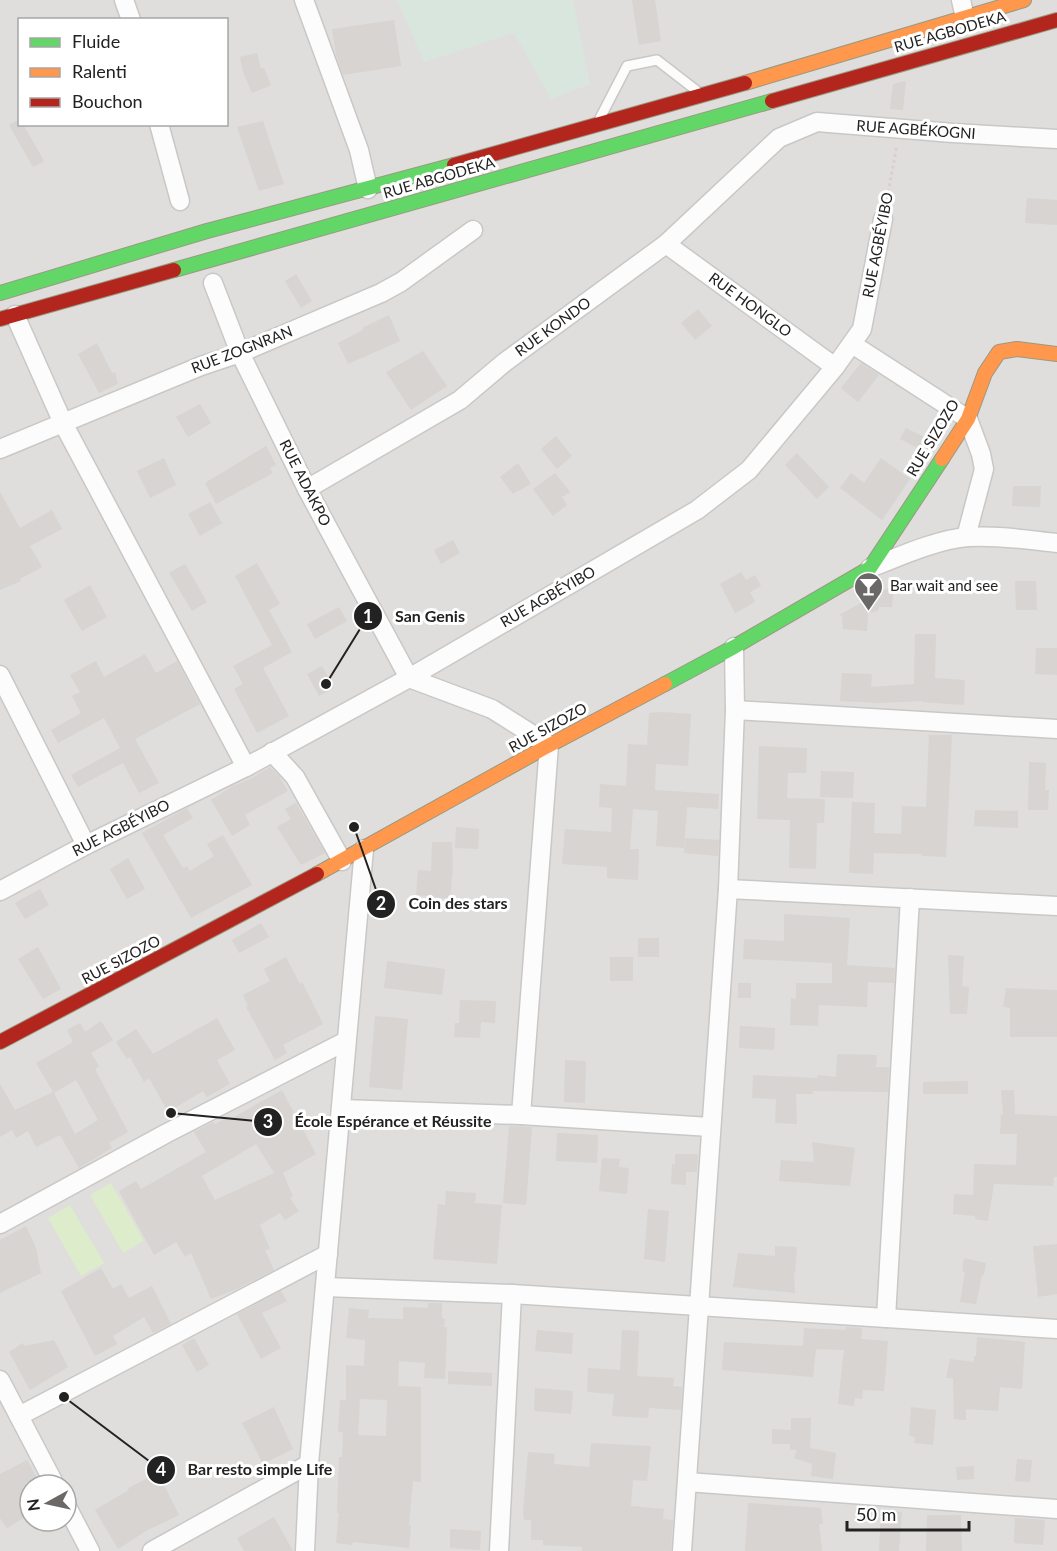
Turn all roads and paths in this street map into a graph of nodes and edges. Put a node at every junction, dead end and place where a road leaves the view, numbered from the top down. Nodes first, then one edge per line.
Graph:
1 (124, 0) edge
2 (304, 0) edge
3 (1024, 0) edge
4 (963, 9) edge
5 (130, 18) edge
6 (1057, 20) edge
7 (884, 41) joint
8 (887, 67) joint
9 (703, 96) junction
10 (596, 125) junction
11 (160, 126) edge
12 (901, 129) junction
13 (779, 138) joint
14 (1057, 139) edge
15 (368, 189) junction
16 (180, 201) dead end
17 (883, 219) joint
18 (472, 230) dead end
19 (666, 244) junction
20 (213, 283) dead end
21 (0, 292) edge
22 (7, 317) edge
23 (852, 344) junction
24 (240, 353) junction
25 (1057, 354) edge
26 (835, 367) junction
27 (968, 419) junction
28 (63, 423) junction
29 (0, 449) edge
30 (307, 489) junction
31 (966, 537) junction
32 (1057, 543) edge
33 (870, 568) junction
34 (734, 647) junction
35 (0, 675) edge
36 (409, 678) junction
37 (735, 710) junction
38 (1057, 729) edge
39 (549, 746) junction
40 (272, 752) junction
41 (246, 767) junction
42 (86, 845) junction
43 (364, 849) junction
44 (342, 861) junction
45 (728, 889) junction
46 (0, 891) edge
47 (910, 898) junction
48 (1057, 906) edge
49 (346, 1041) junction
50 (0, 1042) edge
51 (340, 1109) junction
52 (521, 1115) junction
53 (710, 1128) junction
54 (0, 1224) edge
55 (328, 1254) junction
56 (325, 1287) junction
57 (513, 1294) junction
58 (700, 1306) junction
59 (885, 1318) junction
60 (1057, 1329) edge
61 (0, 1380) edge
62 (5, 1400) edge
63 (19, 1416) junction
64 (309, 1464) junction
65 (49, 1473) edge
66 (687, 1482) junction
67 (1057, 1509) edge
68 (78, 1528) edge
69 (90, 1551) edge
70 (152, 1551) edge
71 (305, 1551) edge
72 (499, 1551) edge
73 (682, 1551) edge

1 - 5 street
2 - 15 street
3 - 4 main road, RUE AGBODEKA
4 - 7 main road, RUE AGBODEKA
6 - 8 main road, RUE AGBODEKA
7 - 9 main road, RUE ABGODEKA
8 - 22 main road, RUE ABGODEKA
9 - 10 main road, RUE ABGODEKA
9 - 10 lane
10 - 15 main road, RUE ABGODEKA
11 - 16 street
12 - 13 street, RUE AGBÉKOGNI
12 - 14 street, RUE AGBÉKOGNI
12 - 17 path, RUE AGBÉYIBO
13 - 19 street, RUE KONDO
15 - 21 main road, RUE ABGODEKA
17 - 23 street, RUE AGBÉYIBO
18 - 24 street, RUE ZOGNRAN
19 - 26 street, RUE HONGLO
19 - 30 street, RUE KONDO
20 - 24 street, RUE ADAKPO
21 - 22 main road
22 - 28 street
23 - 26 street, RUE AGBÉYIBO
23 - 27 street
24 - 28 street, RUE ZOGNRAN
24 - 30 street, RUE ADAKPO
25 - 27 main road, RUE SIZOZO
26 - 36 street, RUE AGBÉYIBO
27 - 31 street
27 - 33 main road, RUE SIZOZO
28 - 29 street, RUE ZOGNRAN
28 - 41 street
30 - 36 street, RUE ADAKPO
31 - 32 street
31 - 33 street
33 - 34 main road, RUE SIZOZO
34 - 37 street
34 - 39 main road, RUE SIZOZO
35 - 42 street
36 - 39 street
36 - 40 street, RUE AGBÉYIBO
37 - 38 street
37 - 45 street
39 - 43 main road, RUE SIZOZO
39 - 52 street
40 - 41 street, RUE AGBÉYIBO
40 - 44 street
41 - 42 street, RUE AGBÉYIBO
42 - 46 street, RUE AGBÉYIBO
43 - 44 main road, RUE SIZOZO
43 - 49 street
44 - 50 main road, RUE SIZOZO
45 - 47 street
45 - 53 street
47 - 48 street
47 - 59 street
49 - 51 street
49 - 54 street
51 - 52 street
51 - 55 street
52 - 53 street
53 - 58 street
55 - 56 street
55 - 63 street
56 - 57 street
56 - 64 street
57 - 58 street
57 - 72 street
58 - 59 street
58 - 66 street
59 - 60 street
61 - 62 street
62 - 63 street
63 - 65 street
64 - 70 street
64 - 71 street
66 - 67 street
66 - 73 street
68 - 69 street

